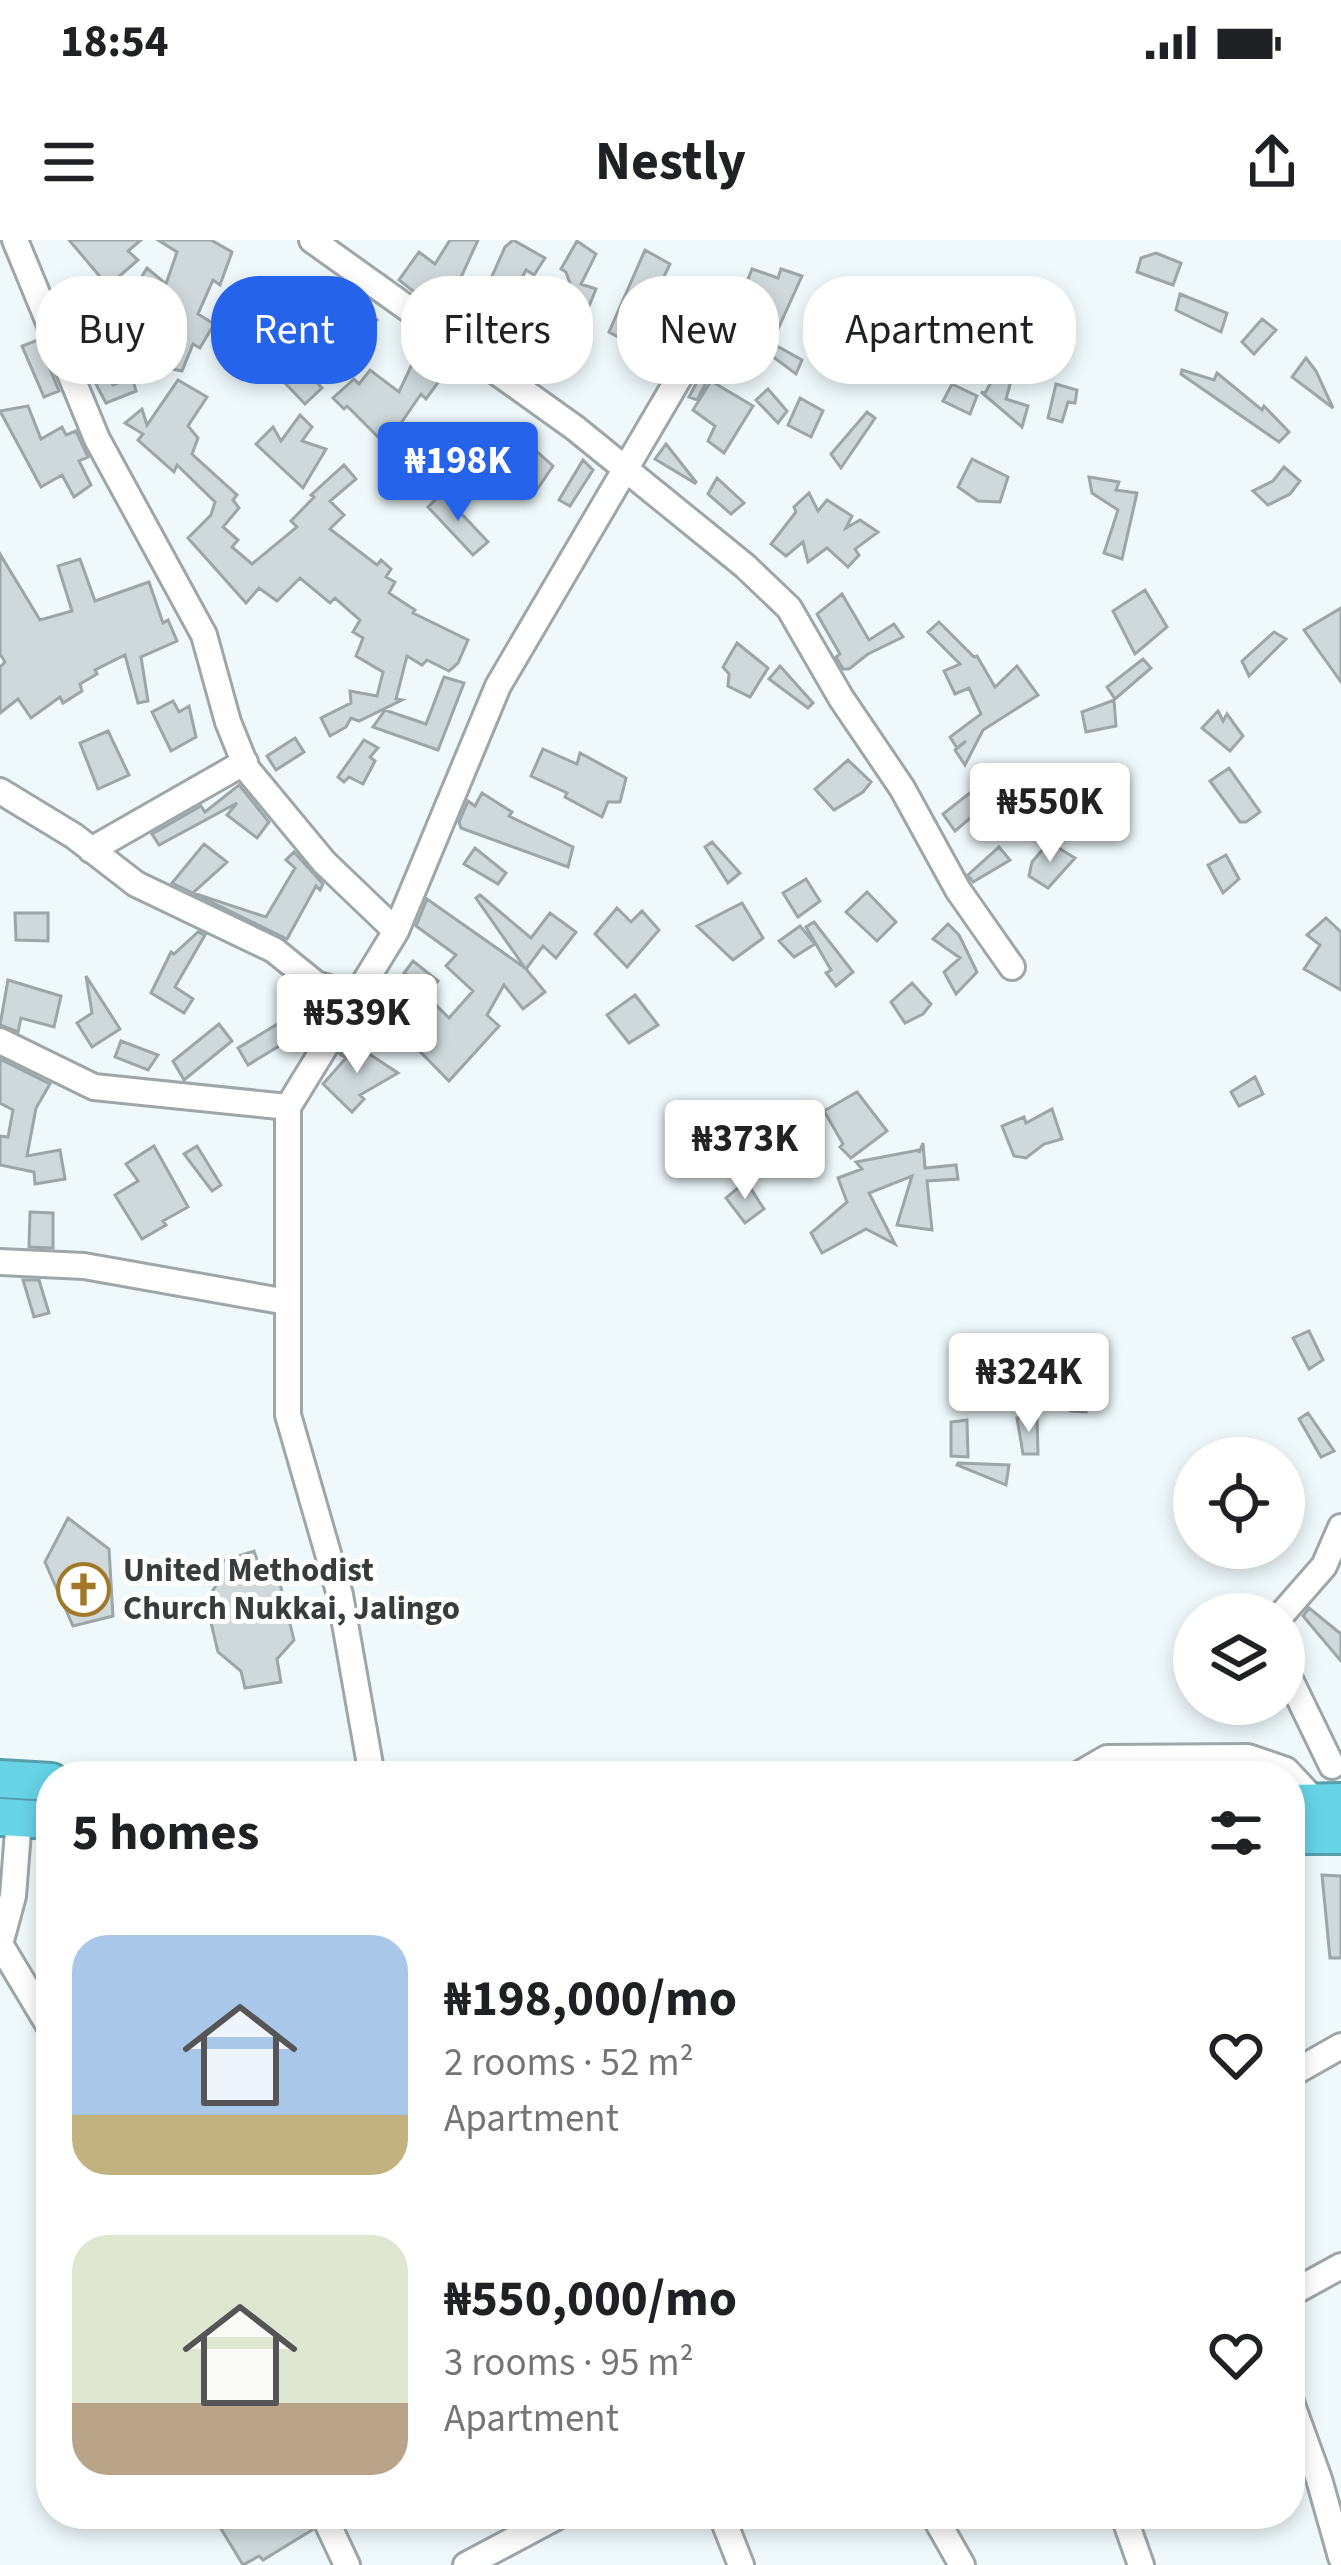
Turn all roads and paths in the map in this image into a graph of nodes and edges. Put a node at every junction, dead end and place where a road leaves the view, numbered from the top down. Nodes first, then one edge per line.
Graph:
1 (15, 240) edge
2 (312, 240) edge
3 (676, 384) edge
4 (626, 470) junction
5 (244, 762) junction
6 (0, 790) edge
7 (25, 806) junction
8 (0, 817) edge
9 (91, 850) junction
10 (396, 931) junction
11 (1012, 967) dead end
12 (356, 997) junction
13 (0, 1040) edge
14 (288, 1107) junction
15 (0, 1262) edge
16 (287, 1302) junction
17 (1341, 1527) edge
18 (1300, 1593) edge
19 (1300, 1725) edge
20 (369, 1761) edge
21 (1102, 1761) edge
22 (1259, 1761) edge
23 (0, 1779) edge
24 (36, 1781) edge
25 (1323, 1805) edge
26 (23, 1819) edge
27 (1305, 1834) edge
28 (36, 2004) edge
29 (1341, 2046) edge
30 (1305, 2066) edge
31 (1341, 2266) edge
32 (1305, 2286) edge
33 (1305, 2440) edge
34 (330, 2529) edge
35 (534, 2529) edge
36 (727, 2529) edge
37 (942, 2529) edge
38 (1128, 2529) edge
39 (1341, 2557) edge
40 (346, 2565) edge
41 (466, 2565) edge
42 (741, 2565) edge
43 (962, 2565) edge
44 (1141, 2565) edge

1 - 5 street
2 - 4 street
3 - 4 street
4 - 10 street
4 - 11 street
5 - 9 street
5 - 10 street
6 - 7 street
7 - 8 street
7 - 9 street
9 - 12 street
10 - 12 street
12 - 14 street
13 - 14 street
14 - 16 street
15 - 16 street
16 - 20 street
17 - 18 street
19 - 25 street
21 - 22 street
23 - 24 highway
25 - 27 street
26 - 28 street
29 - 30 street
31 - 32 street
33 - 39 street
34 - 40 street
35 - 41 street
36 - 42 street
37 - 43 street
38 - 44 street

